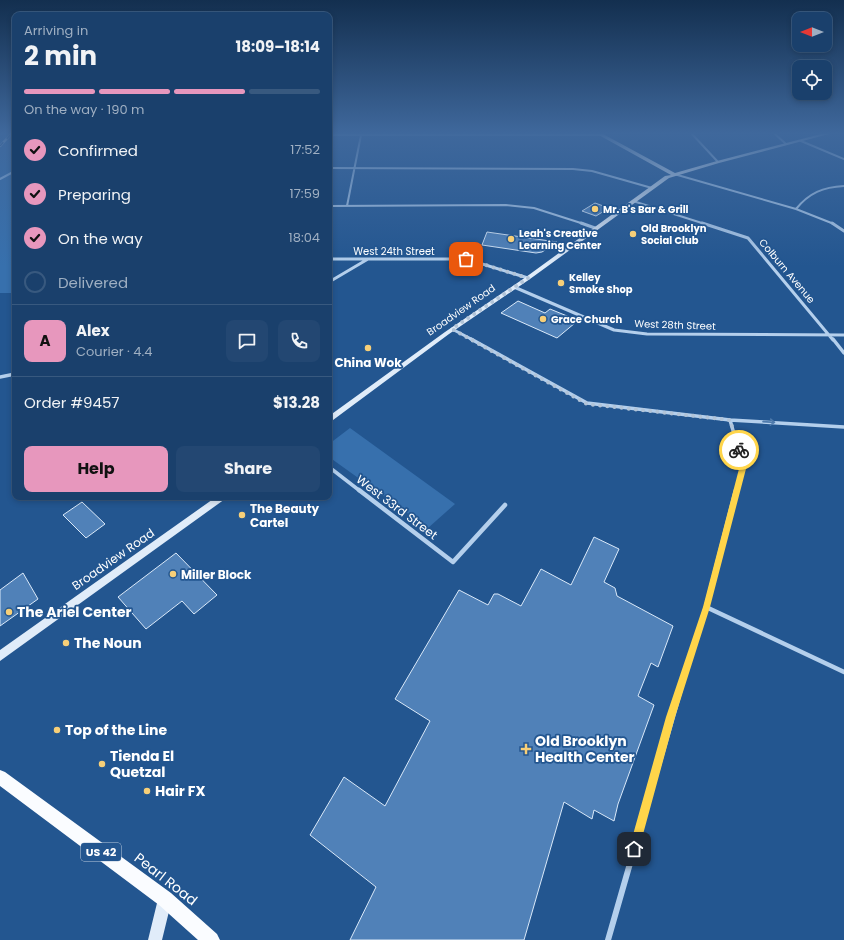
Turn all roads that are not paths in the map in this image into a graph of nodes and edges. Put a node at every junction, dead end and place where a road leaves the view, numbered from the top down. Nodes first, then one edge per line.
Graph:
1 (353, 178) edge
2 (616, 178) edge
3 (667, 178) edge
4 (687, 178) edge
5 (844, 186) edge
6 (652, 188) junction
7 (633, 201) junction
8 (332, 206) edge
9 (347, 206) junction
10 (796, 209) junction
11 (595, 228) junction
12 (844, 231) edge
13 (332, 259) edge
14 (368, 259) junction
15 (528, 278) junction
16 (332, 280) edge
17 (514, 287) junction
18 (452, 329) junction
19 (829, 334) junction
20 (844, 334) edge
21 (844, 353) edge
22 (12, 374) edge
23 (0, 376) edge
24 (332, 418) edge
25 (730, 420) junction
26 (844, 427) edge
27 (332, 469) edge
28 (218, 500) edge
29 (505, 505) dead end
30 (706, 607) junction
31 (0, 656) edge
32 (844, 672) edge
33 (0, 777) edge
34 (165, 899) junction
35 (155, 940) edge
36 (211, 940) edge
37 (608, 940) edge

1 - 9 street
2 - 6 street
3 - 6 main road, Broadview Road
4 - 10 street
5 - 10 street
6 - 7 main road, Broadview Road
7 - 11 main road, Broadview Road
7 - 19 street, Colburn Avenue
8 - 9 street
9 - 11 street
10 - 12 street
11 - 15 main road, Broadview Road
13 - 14 street, West 24th Street
14 - 15 street, West 24th Street
14 - 16 street
15 - 17 main road, Broadview Road
17 - 18 main road, Broadview Road
17 - 19 street, West 28th Street
18 - 24 main road, Broadview Road
18 - 25 street
19 - 20 street, West 28th Street
19 - 21 street, Colburn Avenue
22 - 23 street
25 -> 26 street
25 - 30 street
27 - 29 street, West 33rd Street
28 - 31 main road, Broadview Road
30 - 32 street
30 - 37 street
33 - 34 main road, Pearl Road / US 42
34 - 35 main road
34 - 36 main road, Pearl Road / US 42

